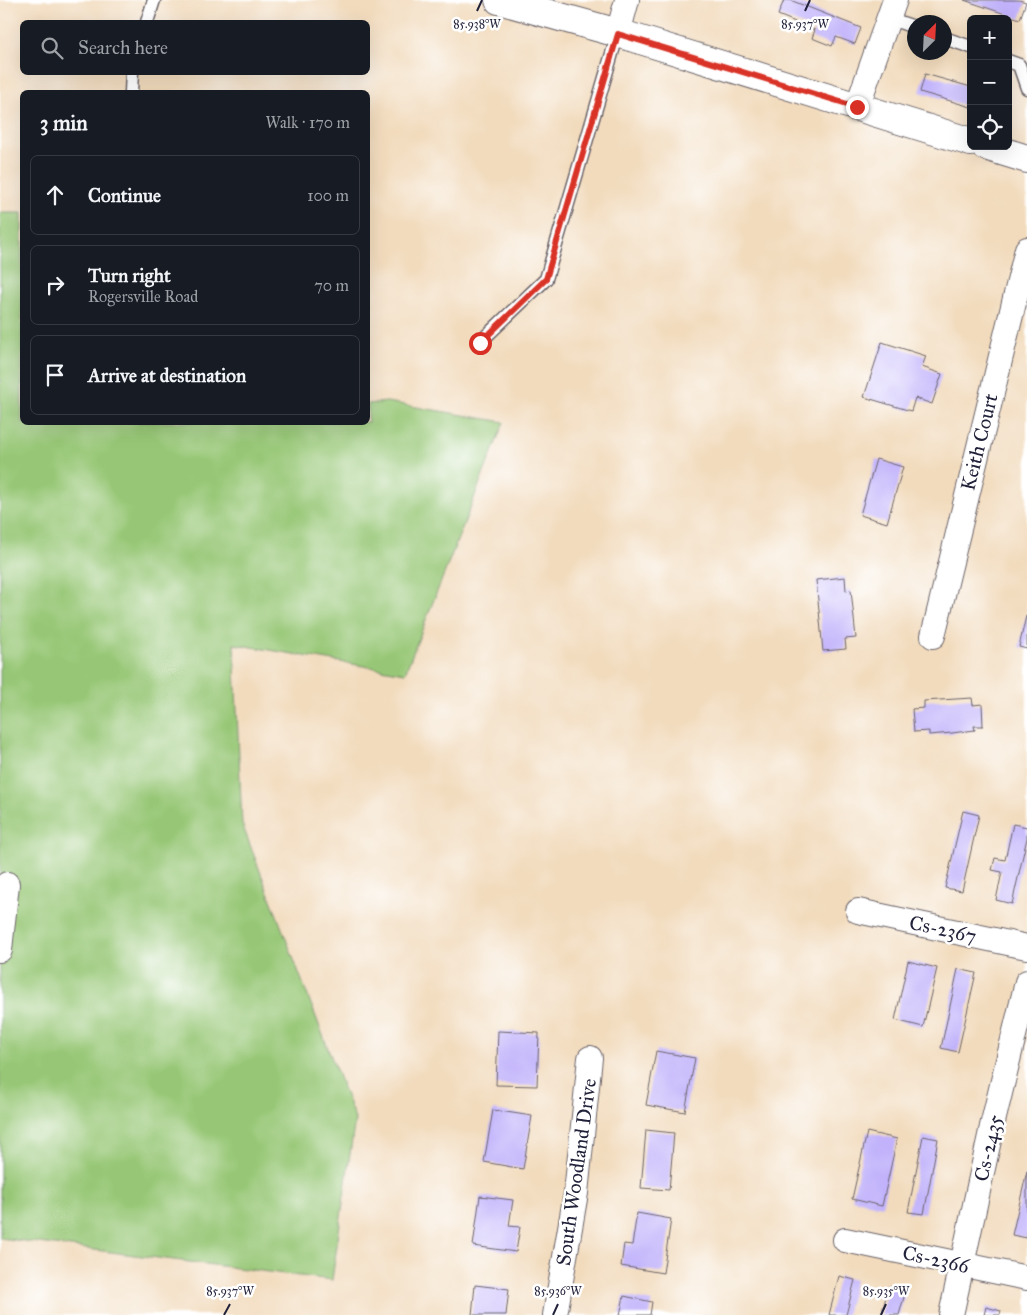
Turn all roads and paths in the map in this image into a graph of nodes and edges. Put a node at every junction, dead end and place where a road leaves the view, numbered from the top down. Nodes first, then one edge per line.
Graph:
1 (154, 0) edge
2 (499, 0) edge
3 (628, 0) edge
4 (891, 9) edge
5 (148, 20) edge
6 (907, 22) edge
7 (618, 34) junction
8 (952, 41) edge
9 (967, 46) edge
10 (1012, 62) edge
11 (132, 75) edge
12 (1027, 88) edge
13 (131, 90) edge
14 (857, 107) junction
15 (967, 141) edge
16 (998, 150) edge
17 (1027, 159) edge
18 (1027, 249) edge
19 (480, 343) dead end
20 (933, 636) dead end
21 (7, 884) dead end
22 (858, 911) dead end
23 (1027, 947) edge
24 (0, 950) edge
25 (1027, 982) edge
26 (590, 1058) dead end
27 (846, 1240) dead end
28 (962, 1264) junction
29 (1027, 1278) edge
30 (555, 1315) edge
31 (951, 1315) edge

1 - 5 lane
2 - 7 street
3 - 7 street
4 - 6 lane
4 - 14 street
7 - 14 street
7 - 19 lane
8 - 9 lane
10 - 12 lane
11 - 13 lane
14 - 15 street
16 - 17 street
18 - 20 street, Keith Court
21 - 24 street
22 - 23 street, Cs-2367
25 - 28 street, Cs-2435
26 - 30 street, South Woodland Drive
27 - 28 street, Cs-2366
28 - 29 street, Cs-2366
28 - 31 street, Cs-2435

